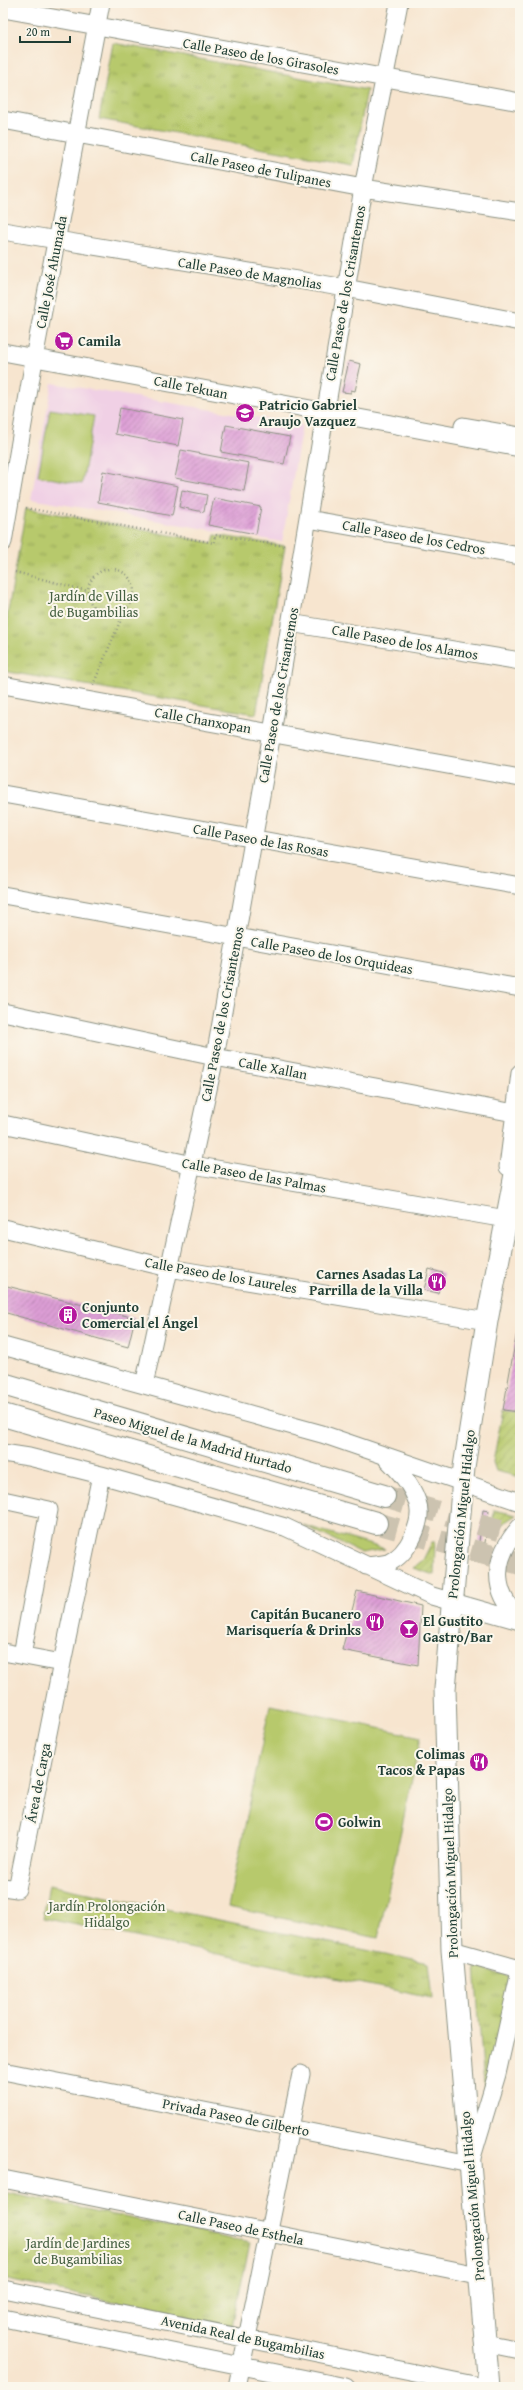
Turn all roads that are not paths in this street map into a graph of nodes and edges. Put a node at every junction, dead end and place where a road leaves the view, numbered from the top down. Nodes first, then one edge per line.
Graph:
1 (101, 3) edge
2 (399, 3) edge
3 (3, 9) edge
4 (96, 27) junction
5 (385, 78) junction
6 (520, 102) edge
7 (3, 120) edge
8 (77, 133) junction
9 (363, 188) junction
10 (520, 212) edge
11 (3, 231) edge
12 (57, 241) junction
13 (346, 288) junction
14 (520, 322) edge
15 (3, 342) edge
16 (3, 352) edge
17 (35, 353) junction
18 (325, 408) junction
19 (520, 436) edge
20 (520, 448) edge
21 (10, 466) edge
22 (308, 519) junction
23 (3, 542) edge
24 (520, 556) edge
25 (290, 623) junction
26 (520, 661) edge
27 (3, 685) edge
28 (272, 733) junction
29 (520, 778) edge
30 (3, 794) edge
31 (253, 839) junction
32 (520, 886) edge
33 (3, 895) edge
34 (236, 937) junction
35 (520, 988) edge
36 (3, 1012) edge
37 (214, 1056) junction
38 (520, 1074) edge
39 (517, 1114) edge
40 (3, 1124) edge
41 (520, 1148) edge
42 (193, 1165) junction
43 (507, 1214) junction
44 (3, 1228) edge
45 (169, 1268) junction
46 (488, 1321) junction
47 (3, 1346) edge
48 (3, 1384) edge
49 (144, 1385) junction
50 (3, 1415) edge
51 (3, 1453) edge
52 (384, 1456) junction
53 (101, 1475) junction
54 (462, 1483) junction
55 (384, 1496) tunnel mouth
56 (3, 1500) edge
57 (520, 1502) edge
58 (376, 1523) tunnel mouth
59 (520, 1527) edge
60 (366, 1566) junction
61 (451, 1601) junction
62 (520, 1618) edge
63 (520, 1621) edge
64 (3, 1652) edge
65 (22, 1655) junction
66 (62, 1663) junction
67 (3, 1886) edge
68 (452, 1950) junction
69 (520, 1970) edge
70 (3, 2071) edge
71 (301, 2074) dead end
72 (290, 2128) junction
73 (470, 2164) junction
74 (3, 2178) edge
75 (269, 2232) junction
76 (478, 2275) junction
77 (3, 2289) edge
78 (3, 2318) edge
79 (247, 2337) junction
80 (485, 2343) junction
81 (520, 2350) edge
82 (241, 2366) junction
83 (237, 2387) edge
84 (346, 2387) edge
85 (484, 2387) edge
86 (489, 2387) edge

1 - 4 street, Calle José Ahumada
2 - 5 street, Calle Paseo de los Crisantemos
3 - 4 street, Calle Paseo de los Girasoles
4 - 5 street, Calle Paseo de los Girasoles
4 - 8 street, Calle José Ahumada
5 - 6 street, Calle Paseo de los Girasoles
5 - 9 street, Calle Paseo de los Crisantemos
7 - 8 street, Calle Paseo de Tulipanes
8 - 9 street, Calle Paseo de Tulipanes
8 - 12 street, Calle José Ahumada
9 - 10 street, Calle Paseo de Tulipanes
9 - 13 street, Calle Paseo de los Crisantemos
11 - 12 street, Calle Paseo de Magnolias
12 - 13 street, Calle Paseo de Magnolias
12 - 17 street, Calle José Ahumada
13 - 14 street, Calle Paseo de Magnolias
13 - 18 street, Calle Paseo de los Crisantemos
15 - 17 street, Calle Tekuan
16 - 17 street, Calle Tekuan
17 - 18 street, Calle Tekuan
17 - 21 street, Calle José Ahumada
18 - 19 street, Calle Tekuan
18 - 20 street, Calle Tekuan
18 - 22 street, Calle Paseo de los Crisantemos
21 - 23 street, Calle José Ahumada
22 - 24 street, Calle Paseo de los Cedros
22 - 25 street, Calle Paseo de los Crisantemos
25 - 26 street, Calle Paseo de los Alamos
25 - 28 street, Calle Paseo de los Crisantemos
27 - 28 street, Calle Chanxopan
28 - 29 street, Calle Chanxopan
28 - 31 street, Calle Paseo de los Crisantemos
30 - 31 street, Calle Paseo de las Rosas
31 - 32 street, Calle Paseo de las Rosas
31 - 34 street, Calle Paseo de los Crisantemos
33 - 34 street, Calle Paseo de los Orquideas
34 - 35 street, Calle Paseo de los Orquideas
34 - 37 street, Calle Paseo de los Crisantemos
36 - 37 street, Calle Xallan
37 - 39 street, Calle Xallan
37 - 42 street, Calle Paseo de los Crisantemos
38 - 39 street
39 - 43 street
40 - 42 street, Calle Paseo de las Palmas
41 - 43 main road, Prolongación Miguel Hidalgo
42 - 43 street, Calle Paseo de las Palmas
42 - 45 street, Calle Paseo de los Crisantemos
43 - 46 main road, Prolongación Miguel Hidalgo
44 - 45 street, Calle Paseo de los Laureles
45 - 46 street, Calle Paseo de los Laureles
45 - 49 street, Calle Paseo de los Crisantemos
46 - 54 main road, Prolongación Miguel Hidalgo
47 - 49 street
48 - 55 highway, Paseo Miguel de la Madrid Hurtado
49 - 52 street
50 - 58 highway, Paseo Miguel de la Madrid Hurtado
51 - 53 street
52 - 54 street
52 - 60 street
53 - 60 street
53 - 66 street
54 - 57 street
54 - 61 main road, Prolongación Miguel Hidalgo
56 - 65 street
59 - 62 street
60 - 61 street
61 - 63 street
61 - 68 main road, Prolongación Miguel Hidalgo
64 - 65 street
65 - 66 street
66 - 67 street, Área de Carga
68 - 69 street
68 - 73 main road, Prolongación Miguel Hidalgo
69 - 73 street
70 - 72 street, Privada Paseo de Gilberto
71 - 72 street
72 - 73 street, Privada Paseo de Gilberto
72 - 75 street
73 - 76 main road, Prolongación Miguel Hidalgo
74 - 75 street, Calle Paseo de Esthela
75 - 76 street, Calle Paseo de Esthela
75 - 79 street
76 - 80 main road, Prolongación Miguel Hidalgo
77 - 79 street, Avenida Real de Bugambilias
78 - 82 street, Avenida Real de Bugambilias
79 - 82 street
79 - 85 street, Avenida Real de Bugambilias
80 - 81 street
80 - 86 main road, Prolongación Miguel Hidalgo
82 - 83 street
82 - 84 street, Avenida Real de Bugambilias

